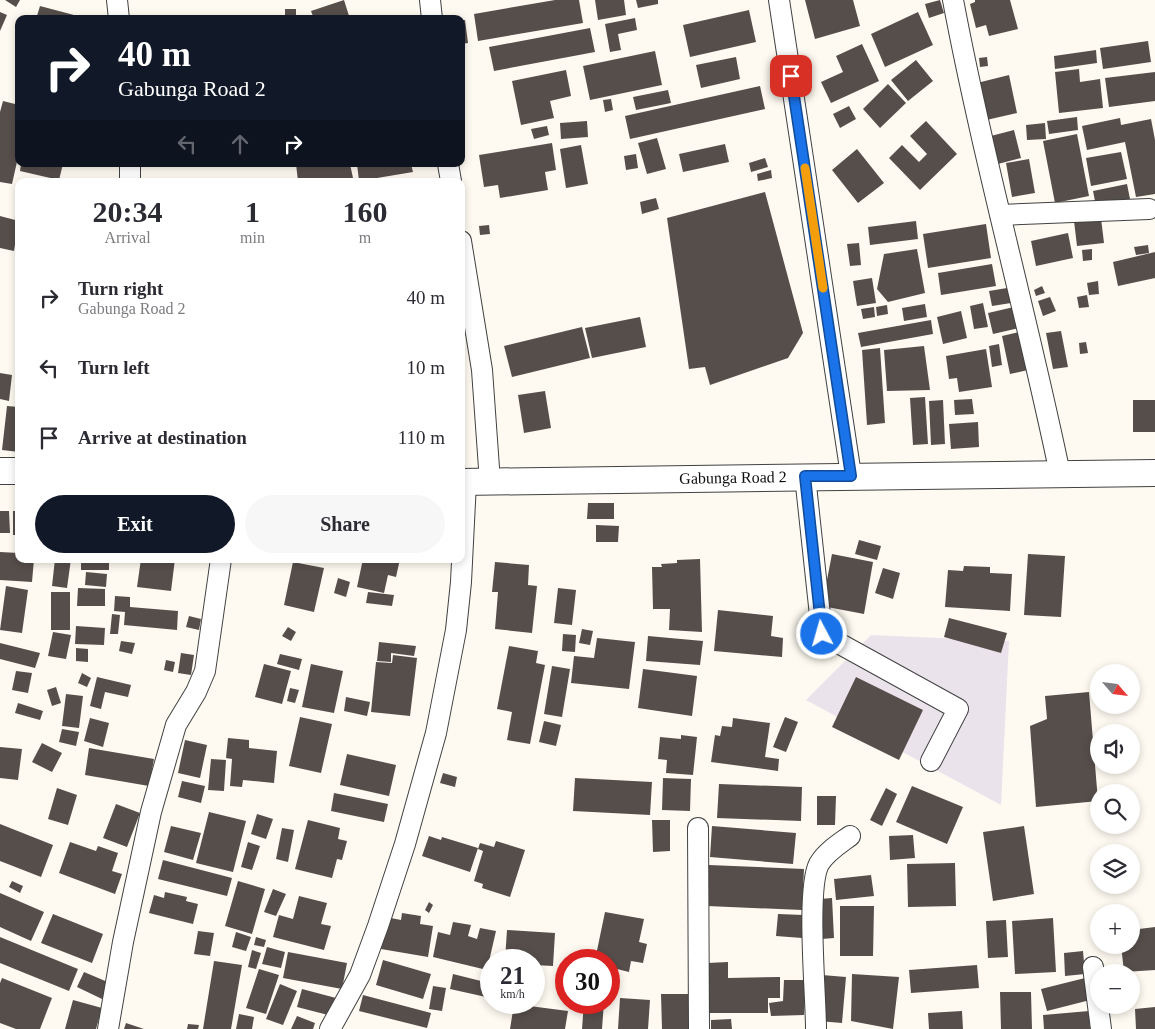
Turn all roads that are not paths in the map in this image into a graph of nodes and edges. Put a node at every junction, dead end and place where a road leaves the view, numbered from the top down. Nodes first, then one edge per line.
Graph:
1 (117, 0) edge
2 (430, 0) edge
3 (779, 0) edge
4 (953, 0) edge
5 (119, 15) edge
6 (432, 15) edge
7 (1149, 208) dead end
8 (1000, 215) junction
9 (465, 266) edge
10 (0, 471) edge
11 (15, 471) edge
12 (1155, 473) edge
13 (1060, 474) junction
14 (805, 476) junction
15 (851, 476) junction
16 (472, 482) edge
17 (465, 546) edge
18 (220, 563) edge
19 (463, 563) edge
20 (931, 761) dead end
21 (698, 828) dead end
22 (850, 836) dead end
23 (1099, 1014) edge
24 (108, 1029) edge
25 (330, 1029) edge
26 (699, 1029) edge
27 (816, 1029) edge
28 (1101, 1029) edge

1 - 5 street
2 - 6 street
3 - 15 street
4 - 8 street
7 - 8 street
8 - 13 street
9 - 16 street
10 - 11 street
12 - 13 street, Gabunga Road 2
13 - 15 street, Gabunga Road 2
14 - 15 street, Gabunga Road 2
14 - 16 street, Gabunga Road 2
14 - 20 street
16 - 17 street
18 - 24 street
19 - 25 street
21 - 26 street
22 - 27 street
23 - 28 street

